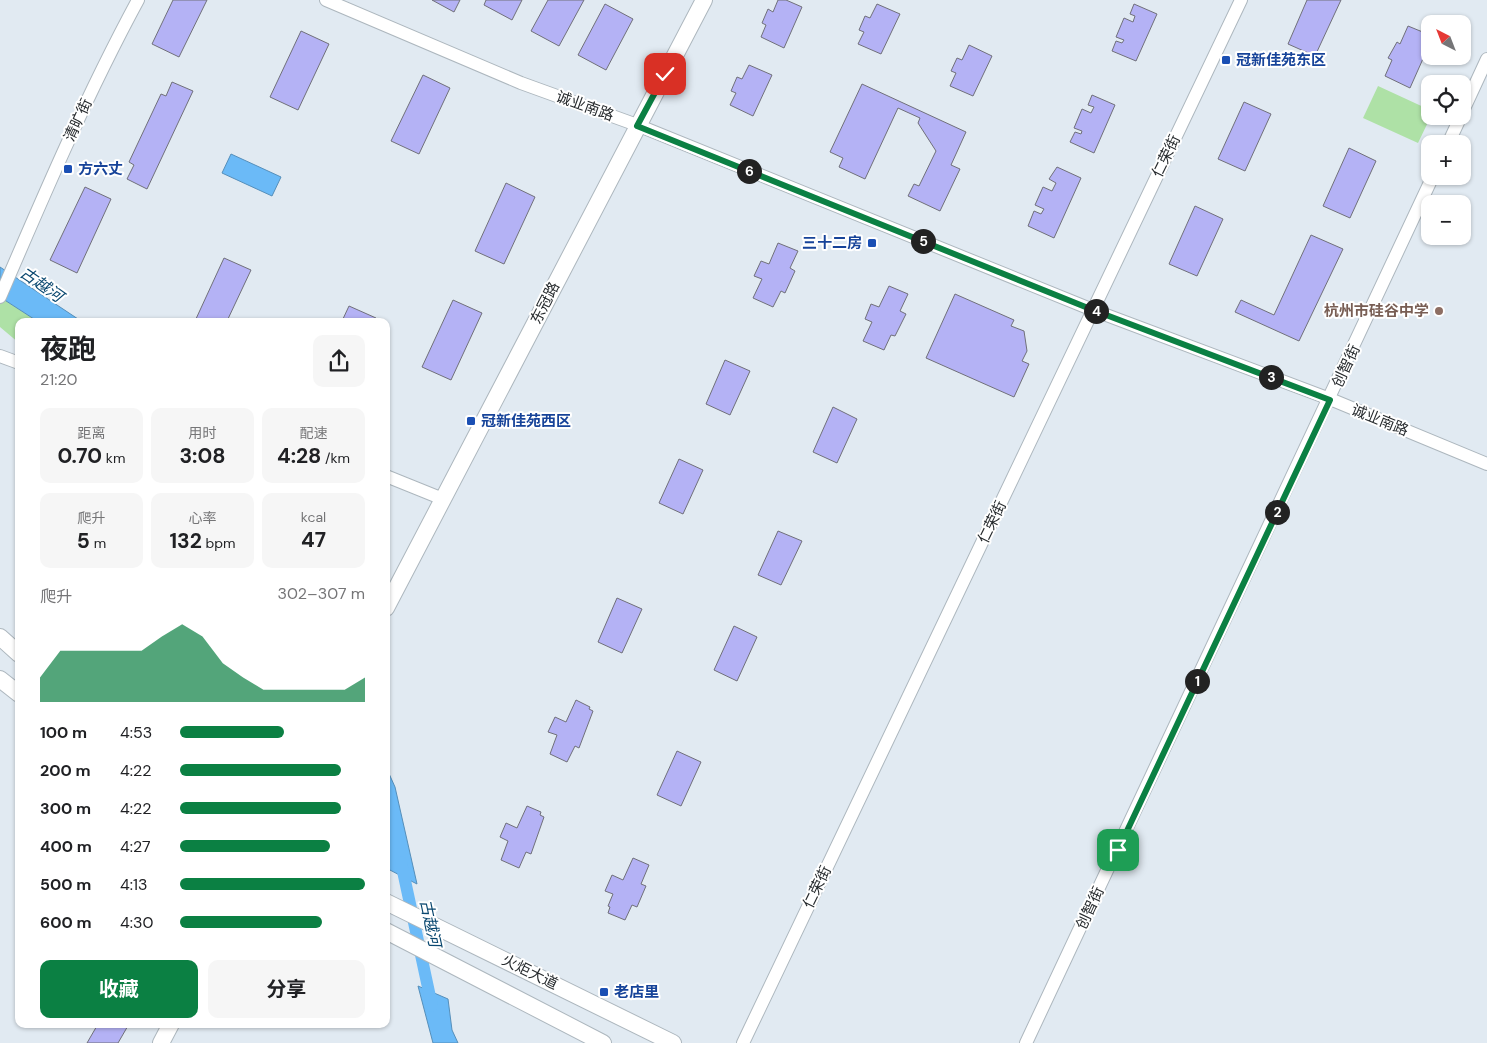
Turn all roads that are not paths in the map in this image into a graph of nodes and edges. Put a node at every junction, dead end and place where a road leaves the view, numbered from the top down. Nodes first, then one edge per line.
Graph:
1 (138, 0) edge
2 (326, 0) edge
3 (704, 0) edge
4 (1241, 0) edge
5 (1487, 59) edge
6 (1471, 94) edge
7 (637, 126) junction
8 (1430, 185) edge
9 (0, 297) edge
10 (1093, 310) junction
11 (0, 356) edge
12 (15, 362) edge
13 (1330, 400) junction
14 (1487, 464) edge
15 (390, 478) edge
16 (443, 498) junction
17 (390, 600) edge
18 (0, 637) edge
19 (15, 650) edge
20 (0, 679) edge
21 (15, 691) edge
22 (390, 904) edge
23 (393, 935) edge
24 (169, 1028) edge
25 (161, 1043) edge
26 (603, 1043) edge
27 (673, 1043) edge
28 (743, 1043) edge
29 (1026, 1043) edge

1 - 9 street, 清旷街
2 - 7 street, 诚业南路
3 - 7 main road, 东冠路
4 - 10 street, 仁荣街
5 - 6 street
7 - 10 street, 诚业南路
7 - 16 main road, 东冠路
8 - 13 street, 创智街
10 - 13 street, 诚业南路
10 - 28 street, 仁荣街
11 - 12 street
13 - 14 street, 诚业南路
13 - 29 street, 创智街
15 - 16 street
16 - 17 main road, 东冠路
18 - 19 main road
20 - 21 main road
22 - 27 main road, 火炬大道
23 - 26 main road, 火炬大道
24 - 25 main road

